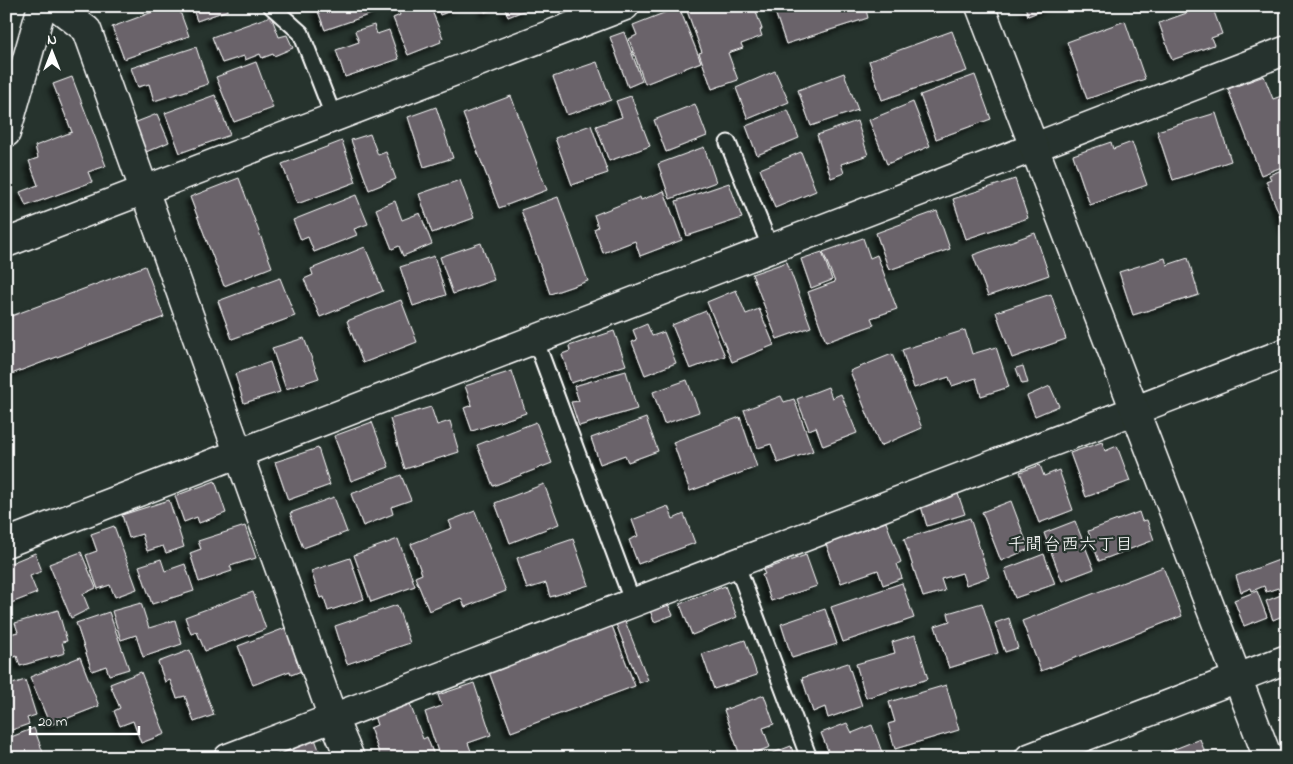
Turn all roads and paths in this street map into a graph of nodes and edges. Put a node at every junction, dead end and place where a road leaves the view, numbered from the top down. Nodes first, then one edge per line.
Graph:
1 (42, 6) edge
2 (56, 6) edge
3 (271, 6) edge
4 (625, 6) edge
5 (980, 6) edge
6 (1287, 50) edge
7 (334, 118) junction
8 (6, 133) edge
9 (728, 143) dead end
10 (1034, 147) junction
11 (144, 190) junction
12 (6, 243) edge
13 (771, 248) junction
14 (535, 339) junction
15 (1287, 352) edge
16 (1135, 410) junction
17 (239, 454) junction
18 (6, 543) edge
19 (736, 563) junction
20 (633, 603) junction
21 (1287, 659) edge
22 (1238, 678) junction
23 (333, 718) junction
24 (228, 758) edge
25 (350, 758) edge
26 (809, 758) edge
27 (1029, 758) edge
28 (1268, 758) edge

1 - 8 street
2 - 11 street
3 - 7 lane
4 - 7 street
5 - 10 street
6 - 10 street
7 - 11 street
9 - 13 lane
10 - 13 street
10 - 16 street
11 - 12 street
11 - 17 street
13 - 14 street
14 - 17 street
14 - 20 lane
15 - 16 street
16 - 19 street
16 - 22 street
17 - 18 street
17 - 23 street
19 - 20 street
19 - 26 lane
20 - 23 street
21 - 22 street
22 - 27 street
22 - 28 street
23 - 24 street
23 - 25 street

